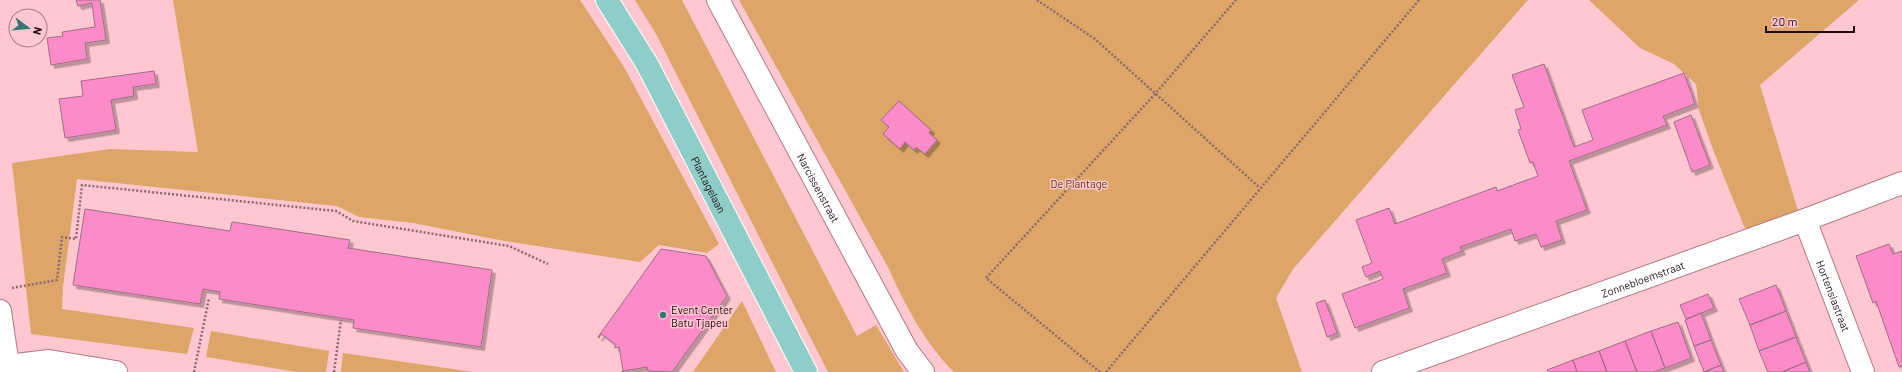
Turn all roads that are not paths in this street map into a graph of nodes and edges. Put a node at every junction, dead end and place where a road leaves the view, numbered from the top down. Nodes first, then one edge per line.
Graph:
1 (607, 0) edge
2 (718, 0) edge
3 (1902, 184) edge
4 (1805, 220) junction
5 (0, 311) edge
6 (8, 369) edge
7 (116, 372) edge
8 (806, 372) edge
9 (923, 372) edge
10 (1383, 372) edge
11 (1863, 372) edge

1 - 8 main road, Plantagelaan
2 - 9 street, Narcissenstraat
3 - 4 street, Zonnebloemstraat
4 - 10 street, Zonnebloemstraat
4 - 11 street, Hortensiastraat
5 - 6 street
6 - 7 street

